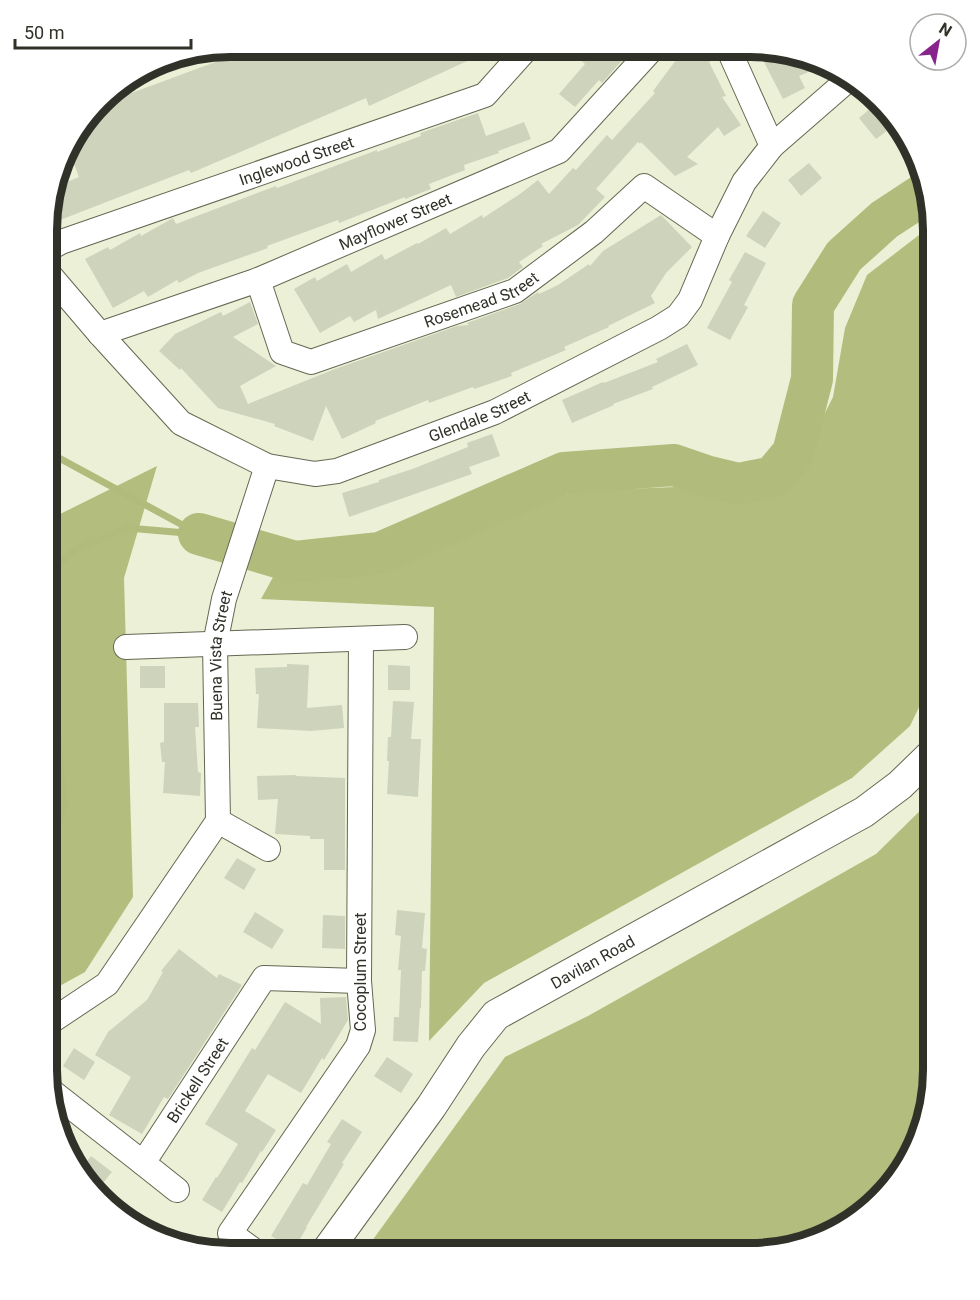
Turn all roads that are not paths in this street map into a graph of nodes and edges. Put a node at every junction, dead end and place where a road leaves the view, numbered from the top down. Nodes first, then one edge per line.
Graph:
1 (519, 57) edge
2 (646, 57) edge
3 (732, 57) edge
4 (843, 85) edge
5 (772, 146) junction
6 (717, 236) junction
7 (57, 244) edge
8 (258, 280) junction
9 (57, 284) edge
10 (100, 334) junction
11 (267, 466) junction
12 (405, 637) dead end
13 (361, 639) junction
14 (215, 644) junction
15 (126, 647) dead end
16 (923, 763) edge
17 (218, 821) junction
18 (268, 849) dead end
19 (359, 981) junction
20 (57, 1017) edge
21 (59, 1097) edge
22 (143, 1163) junction
23 (177, 1190) dead end
24 (244, 1243) edge
25 (333, 1243) edge

1 - 7 street, Inglewood Street
2 - 8 street, Mayflower Street
3 - 5 street
4 - 5 street, Glendale Street
5 - 6 street, Glendale Street
6 - 8 street, Rosemead Street
6 - 11 street, Glendale Street
8 - 10 street, Mayflower Street
9 - 10 street, Glendale Street
10 - 11 street, Glendale Street
11 - 14 street, Buena Vista Street
12 - 13 street
13 - 14 street
13 - 19 street, Cocoplum Street
14 - 15 street
14 - 17 street, Buena Vista Street
16 - 25 main road, Davilan Road
17 - 18 street
17 - 20 street
19 - 22 street, Brickell Street
19 - 24 street, Cocoplum Street
21 - 22 street
22 - 23 street

